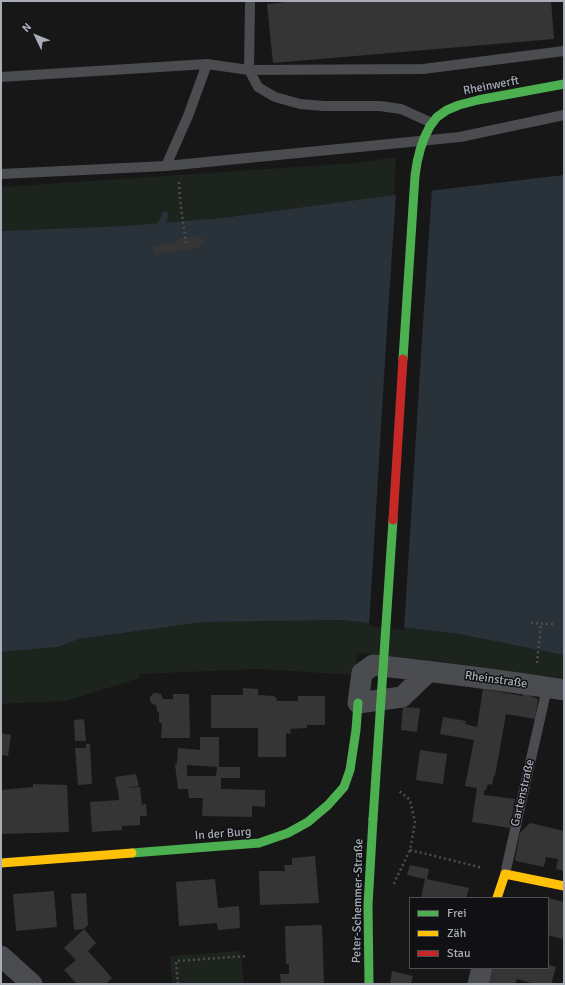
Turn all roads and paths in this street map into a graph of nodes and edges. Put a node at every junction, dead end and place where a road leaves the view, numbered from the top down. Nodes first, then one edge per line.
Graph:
1 (250, 1) edge
2 (564, 51) edge
3 (207, 64) junction
4 (249, 70) junction
5 (1, 77) edge
6 (564, 84) edge
7 (564, 115) edge
8 (431, 124) junction
9 (177, 165) junction
10 (166, 166) junction
11 (1, 174) edge
12 (186, 243) dead end
13 (531, 623) dead end
14 (541, 623) junction
15 (553, 624) dead end
16 (428, 671) junction
17 (549, 688) edge
18 (358, 704) junction
19 (394, 787) dead end
20 (1, 863) edge
21 (488, 869) dead end
22 (505, 874) junction
23 (564, 886) edge
24 (497, 897) edge
25 (1, 956) edge
26 (247, 956) dead end
27 (482, 969) edge
28 (32, 984) edge
29 (178, 984) edge
30 (369, 984) edge
31 (478, 984) edge

1 - 4 lane
2 - 4 lane
3 - 4 lane
3 - 5 lane
3 - 10 lane
4 - 8 lane
6 - 8 street, Rheinwerft
7 - 9 lane
8 - 30 street, Peter-Schemmer-Straße, bridge
9 - 10 lane
9 - 12 path
10 - 11 lane
13 - 14 path
14 - 15 path
14 - 17 path
16 - 17 street, Rheinstraße
16 - 18 street
16 - 18 street, Rheinstraße
17 - 22 lane, Gartenstraße
18 - 20 street, In der Burg
19 - 21 path
22 - 23 street
22 - 24 street, Gartenstraße
25 - 28 street
26 - 29 path
27 - 31 street

